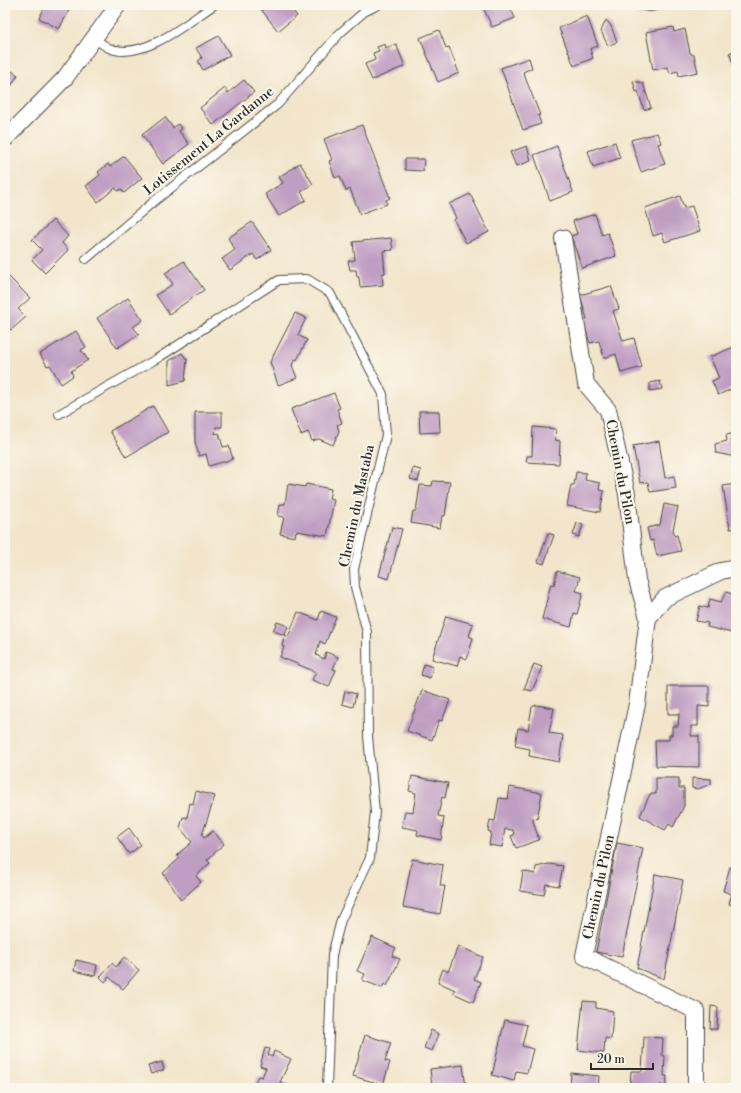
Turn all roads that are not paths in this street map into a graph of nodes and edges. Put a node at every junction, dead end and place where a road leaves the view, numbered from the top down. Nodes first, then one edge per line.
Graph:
1 (118, 5) edge
2 (214, 5) edge
3 (378, 5) edge
4 (637, 5) edge
5 (659, 5) edge
6 (94, 38) junction
7 (5, 139) edge
8 (563, 238) dead end
9 (86, 259) dead end
10 (59, 414) dead end
11 (736, 568) edge
12 (648, 618) junction
13 (327, 1088) edge
14 (696, 1088) edge

1 - 6 street
2 - 6 lane
3 - 9 lane, Lotissement La Gardanne
4 - 5 lane
6 - 7 street
8 - 12 street, Chemin du Pilon
10 - 13 lane, Chemin du Mastaba
11 - 12 street
12 - 14 street, Chemin du Pilon

